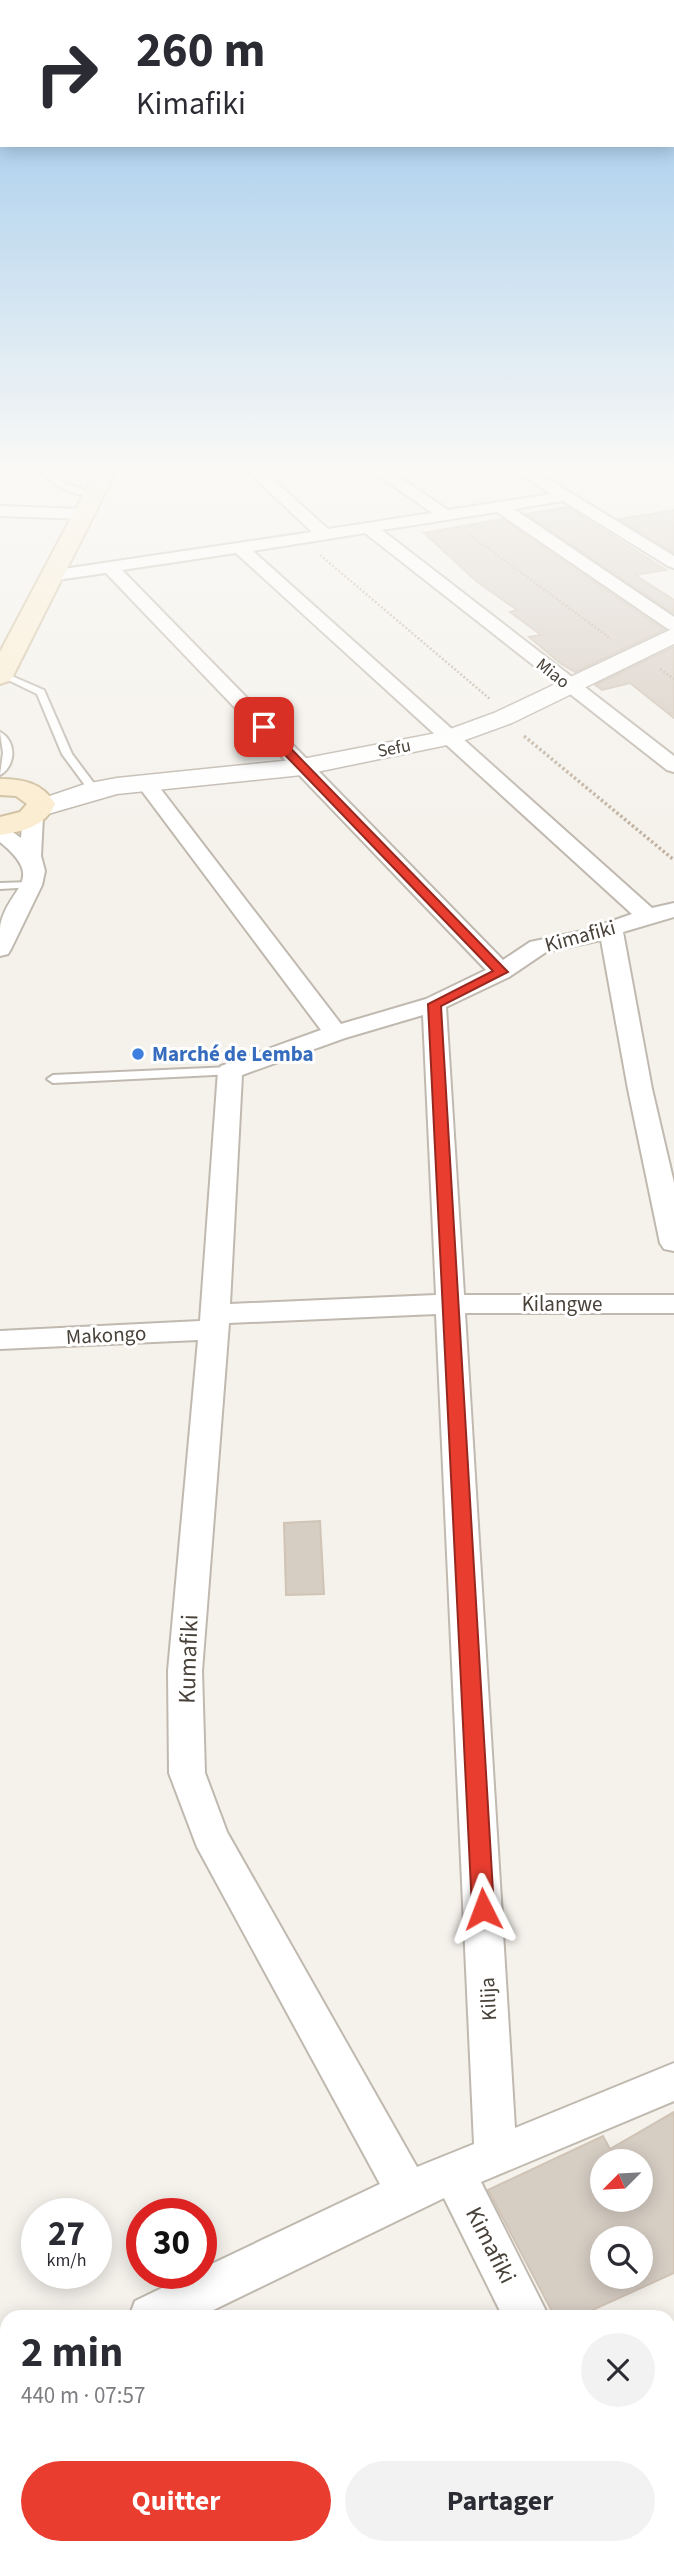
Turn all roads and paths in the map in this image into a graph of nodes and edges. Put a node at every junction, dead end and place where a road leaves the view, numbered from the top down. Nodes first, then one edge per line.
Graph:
1 (46, 584) edge
2 (127, 584) edge
3 (280, 584) edge
4 (441, 584) edge
5 (537, 584) edge
6 (614, 584) edge
7 (674, 625) edge
8 (674, 635) edge
9 (638, 654) junction
10 (1, 675) edge
11 (674, 679) edge
12 (571, 687) junction
13 (0, 734) edge
14 (448, 738) junction
15 (674, 766) edge
16 (302, 767) junction
17 (146, 783) junction
18 (94, 790) junction
19 (15, 792) edge
20 (0, 826) edge
21 (0, 832) edge
22 (30, 856) junction
23 (31, 885) junction
24 (0, 886) edge
25 (674, 910) edge
26 (647, 916) junction
27 (611, 930) junction
28 (2, 940) edge
29 (501, 972) junction
30 (434, 1004) junction
31 (335, 1033) junction
32 (230, 1071) junction
33 (52, 1079) dead end
34 (674, 1242) edge
35 (449, 1304) junction
36 (674, 1304) edge
37 (214, 1322) junction
38 (0, 1340) edge
39 (674, 2082) edge
40 (496, 2156) junction
41 (454, 2174) junction
42 (408, 2192) junction
43 (165, 2310) edge
44 (523, 2310) edge

1 - 10 main road
2 - 16 street
3 - 14 street
4 - 12 street, Miao
5 - 9 path
6 - 7 street
8 - 9 street, Sefu
9 - 11 path
9 - 12 street, Sefu
10 - 18 lane
12 - 14 street, Sefu
12 - 15 street, Miao
13 - 19 lane
14 - 16 street, Sefu
14 - 26 street
16 - 17 street, Sefu
16 - 29 street
17 - 18 street, Sefu
17 - 31 street
18 - 19 street, Sefu
19 - 20 main road
19 - 22 street
21 - 22 street
22 - 23 street
23 - 24 lane
23 - 28 street
25 - 26 street, Kimafiki
26 - 27 street, Kimafiki
27 - 29 street, Kimafiki
27 - 34 street
29 - 30 street, Kimafiki
30 - 31 street, Kimafiki
30 - 35 street, Kilija
31 - 32 street, Kimafiki
32 - 33 lane
32 - 37 street, Kumafiki
35 - 36 street, Kilangwe
35 - 37 street, Kilangwe
35 - 40 street, Kilija
37 - 38 street, Makongo
37 - 42 street, Kumafiki
39 - 40 street
40 - 41 street
41 - 42 street
41 - 44 street, Kimafiki
42 - 43 street

